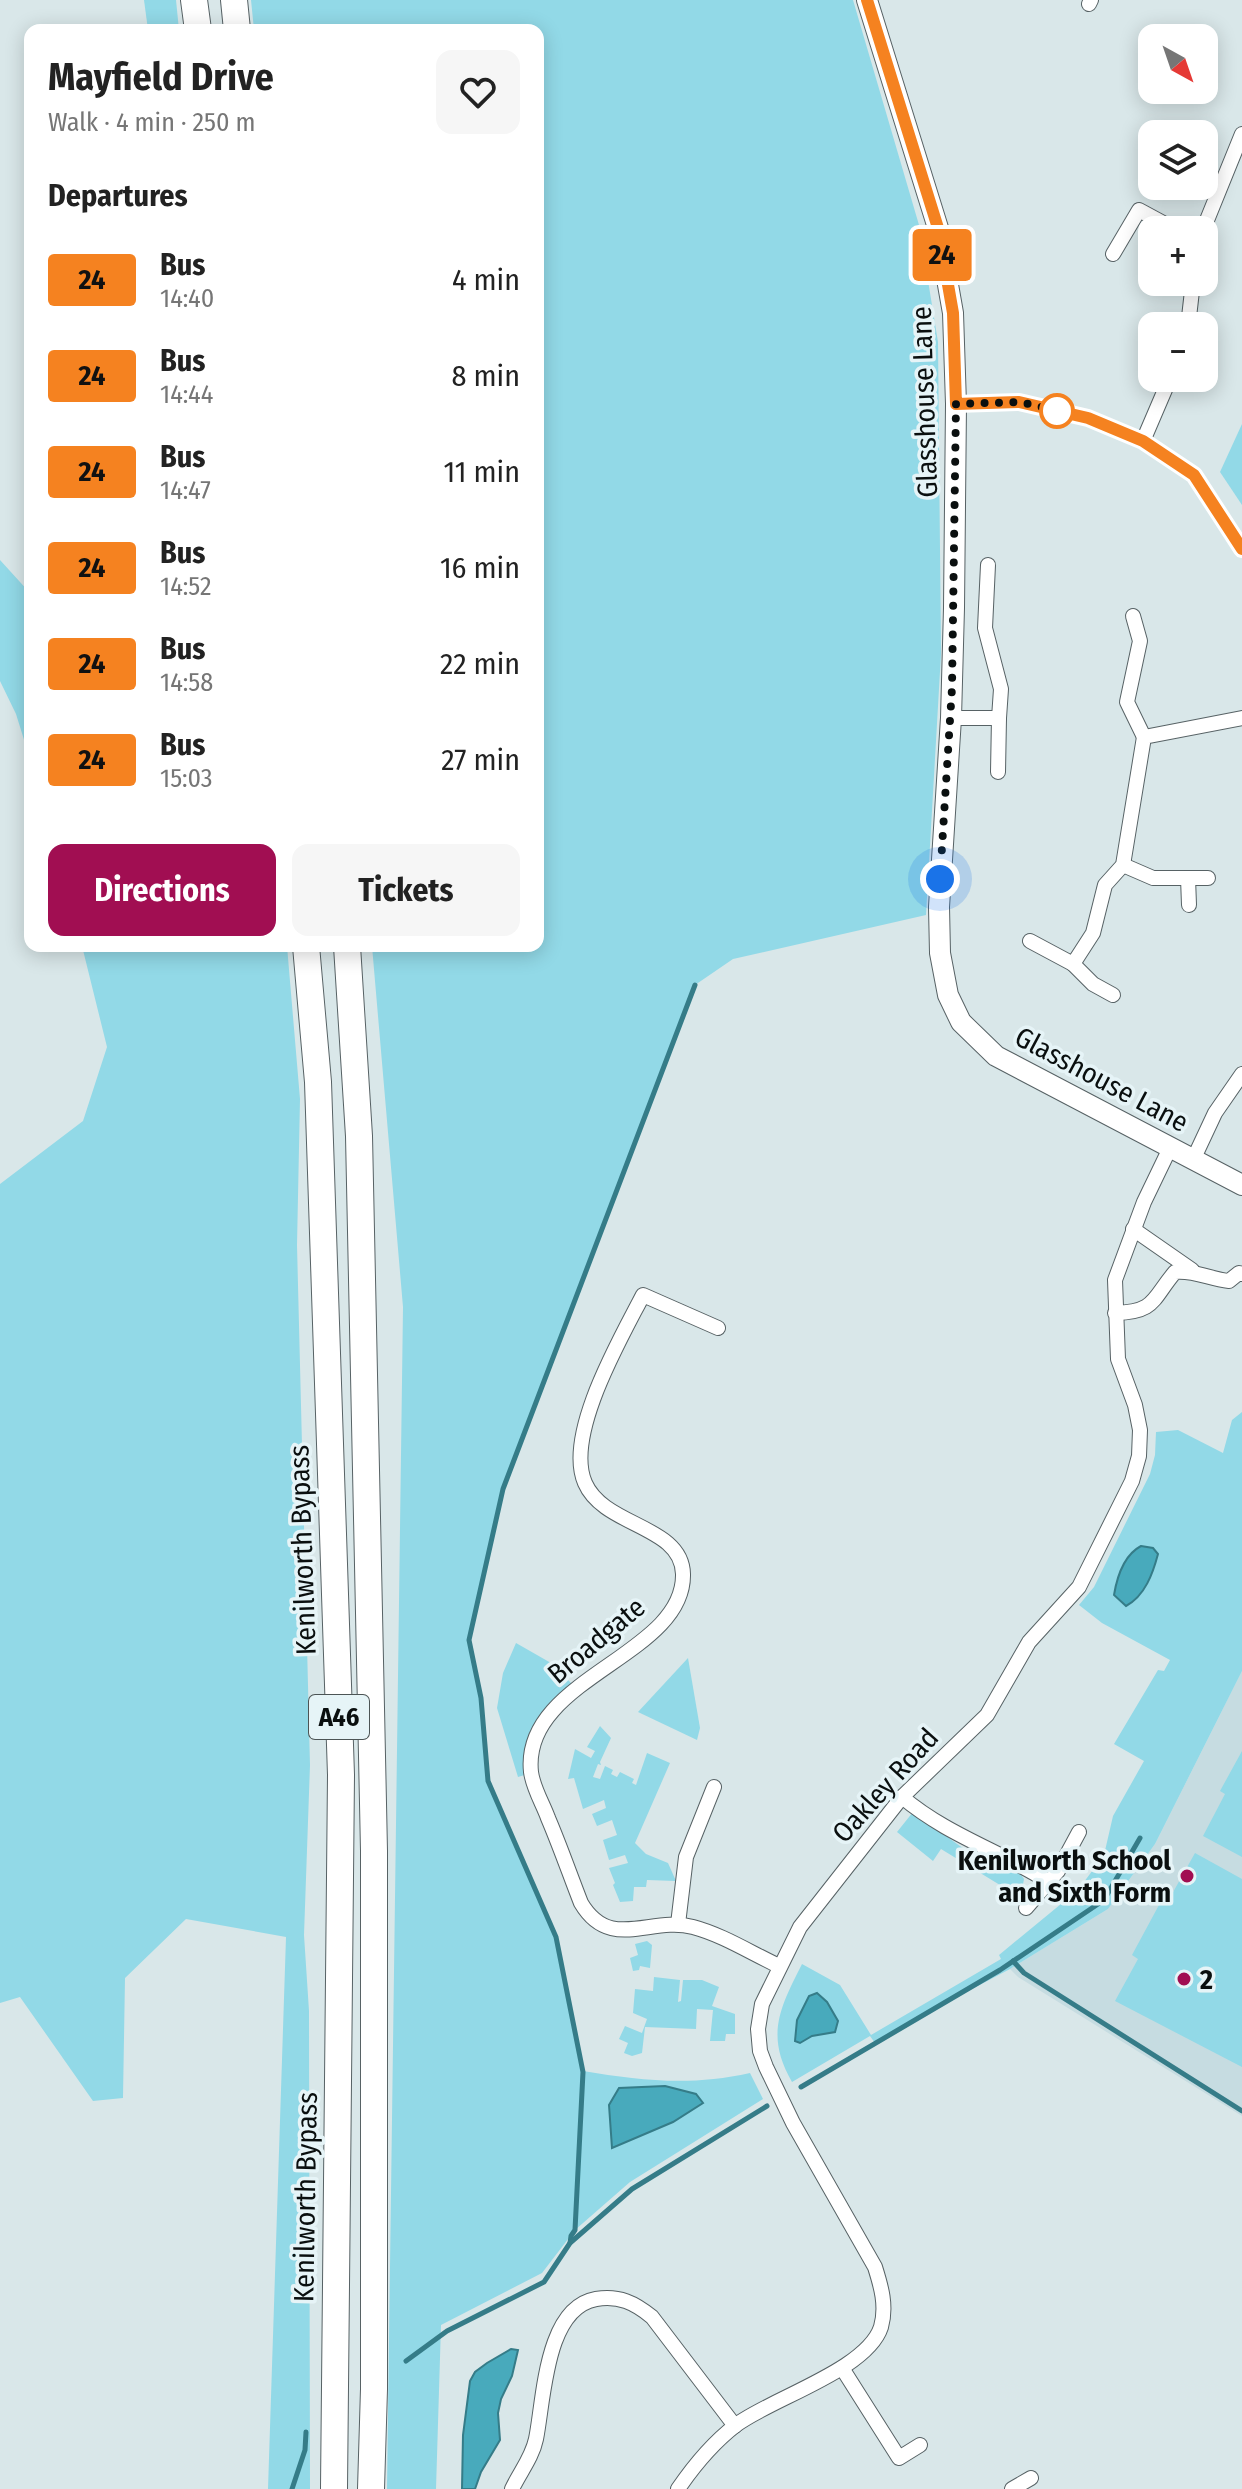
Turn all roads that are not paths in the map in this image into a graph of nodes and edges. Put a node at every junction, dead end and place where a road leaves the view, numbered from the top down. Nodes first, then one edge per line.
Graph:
1 (194, 0) edge
2 (234, 0) edge
3 (867, 0) edge
4 (197, 24) edge
5 (236, 24) edge
6 (1242, 134) edge
7 (1150, 216) edge
8 (1209, 216) edge
9 (1113, 254) dead end
10 (1164, 392) edge
11 (956, 404) junction
12 (1143, 441) junction
13 (1242, 549) edge
14 (988, 565) dead end
15 (1133, 616) dead end
16 (951, 718) junction
17 (999, 718) junction
18 (1242, 718) edge
19 (1144, 737) junction
20 (998, 772) dead end
21 (1123, 865) junction
22 (1188, 878) junction
23 (1208, 878) dead end
24 (1189, 905) dead end
25 (1030, 941) dead end
26 (307, 952) edge
27 (347, 952) edge
28 (1073, 964) junction
29 (1113, 995) dead end
30 (1242, 1074) edge
31 (1170, 1148) junction
32 (1193, 1160) junction
33 (1242, 1185) edge
34 (1133, 1229) junction
35 (1192, 1270) junction
36 (1241, 1271) edge
37 (1115, 1313) junction
38 (718, 1328) dead end
39 (714, 1787) dead end
40 (902, 1797) junction
41 (1079, 1832) dead end
42 (1049, 1882) junction
43 (1026, 1908) dead end
44 (678, 1924) junction
45 (779, 1966) junction
46 (842, 2368) junction
47 (735, 2426) junction
48 (920, 2445) dead end
49 (1031, 2478) dead end
50 (679, 2488) edge
51 (334, 2489) edge
52 (371, 2489) edge
53 (512, 2489) edge
54 (1012, 2489) edge

1 - 4 highway
2 - 5 highway
3 - 11 street, Glasshouse Lane
6 - 8 street
7 - 9 street
10 - 12 street
11 - 12 street
11 - 16 street, Glasshouse Lane
12 - 13 street
14 - 17 street
15 - 19 street
16 - 17 street
16 - 31 street, Glasshouse Lane
17 - 20 street
18 - 19 street
19 - 21 street
21 - 22 street
21 - 28 street
22 - 23 street
22 - 24 street
25 - 28 street
26 - 51 highway, Kenilworth Bypass / A46
27 - 52 highway, A46
28 - 29 street
30 - 32 street
31 - 32 street, Glasshouse Lane
31 - 34 street, Oakley Road
32 - 33 street, Glasshouse Lane
34 - 35 street
34 - 37 street, Oakley Road
35 - 36 street
35 - 37 street
37 - 40 street, Oakley Road
38 - 44 street, Broadgate
39 - 44 street
40 - 42 street
40 - 45 street, Oakley Road
41 - 42 street
42 - 43 street
44 - 45 street, Broadgate
45 - 46 street, Oakley Road
46 - 47 street
46 - 48 street
47 - 50 street
47 - 53 street
49 - 54 street

